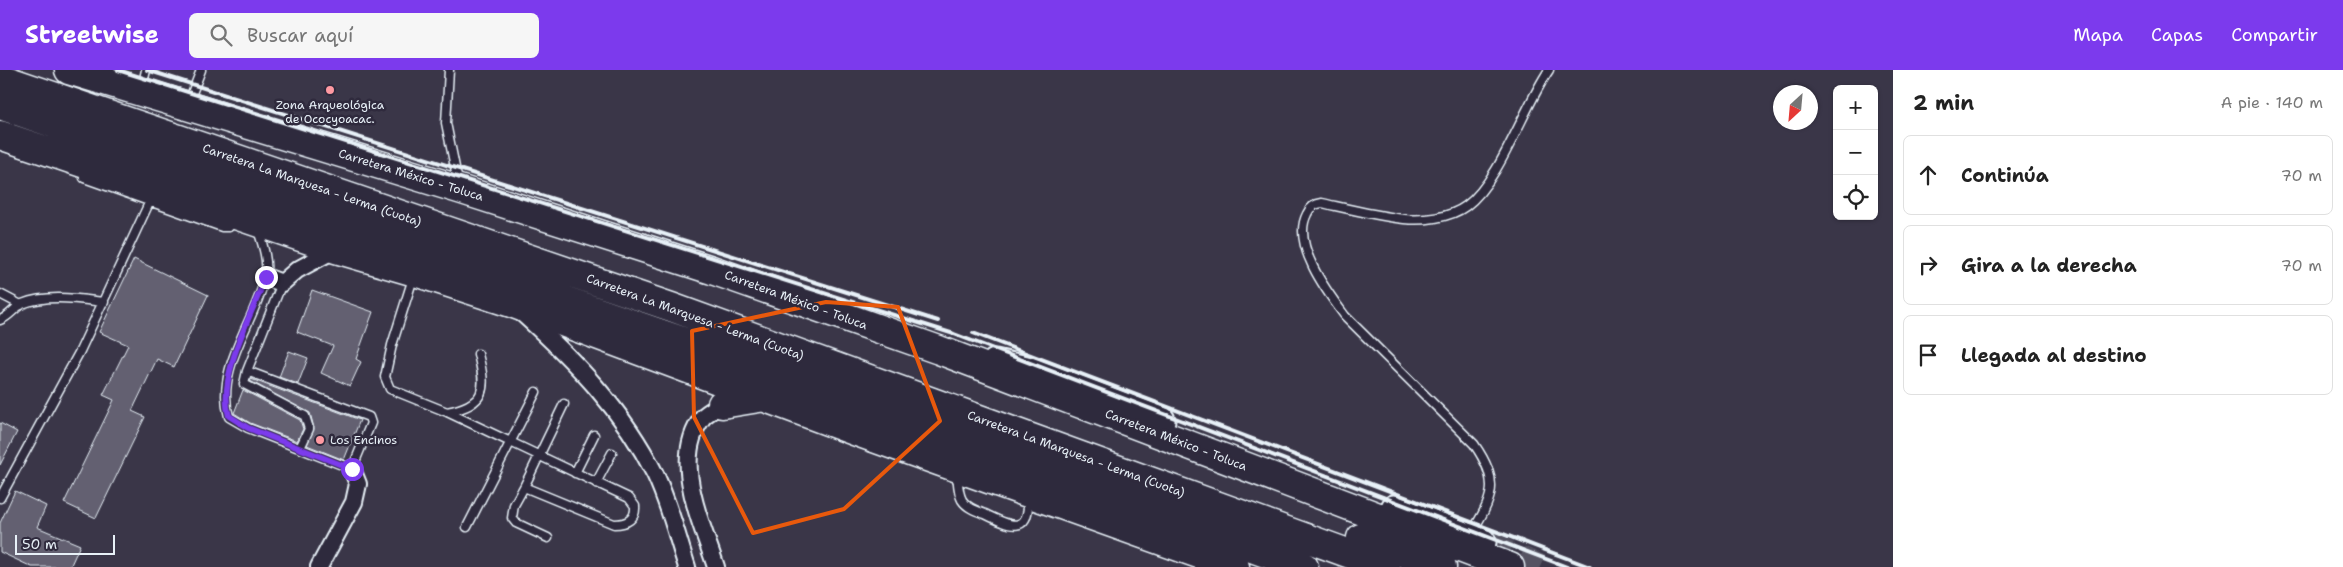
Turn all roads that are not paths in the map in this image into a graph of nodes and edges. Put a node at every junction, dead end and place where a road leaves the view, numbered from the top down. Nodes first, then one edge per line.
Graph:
1 (69, 70) edge
2 (200, 70) edge
3 (449, 70) edge
4 (1550, 70) edge
5 (0, 78) edge
6 (143, 81) edge
7 (0, 106) edge
8 (187, 107) junction
9 (0, 135) edge
10 (75, 174) dead end
11 (459, 189) junction
12 (150, 202) junction
13 (247, 218) junction
14 (336, 249) junction
15 (415, 272) junction
16 (266, 277) junction
17 (282, 283) junction
18 (0, 294) edge
19 (104, 302) junction
20 (511, 303) junction
21 (22, 304) junction
22 (671, 307) junction
23 (0, 320) edge
24 (939, 350) junction
25 (478, 354) dead end
26 (247, 371) junction
27 (285, 384) junction
28 (536, 392) dead end
29 (766, 396) junction
30 (278, 400) junction
31 (564, 404) dead end
32 (722, 404) joint
33 (447, 412) junction
34 (594, 435) dead end
35 (512, 442) junction
36 (300, 448) junction
37 (612, 453) dead end
38 (539, 456) junction
39 (956, 468) junction
40 (352, 469) junction
41 (575, 473) junction
42 (596, 482) junction
43 (524, 487) junction
44 (1028, 492) junction
45 (0, 498) edge
46 (467, 527) dead end
47 (548, 538) dead end
48 (1476, 539) joint
49 (319, 567) edge
50 (687, 567) edge
51 (716, 567) edge
52 (1184, 567) edge
53 (1235, 567) edge
54 (1304, 567) edge
55 (1386, 567) edge
56 (1442, 567) edge
57 (1510, 567) edge

1 - 6 highway, Carretera México - Toluca
2 - 8 lane
3 - 11 lane
4 - 48 lane
5 - 22 highway, Carretera La Marquesa - Lerma (Cuota)
6 - 8 highway, Carretera México - Toluca
7 - 54 highway, Carretera La Marquesa - Lerma (Cuota)
8 - 11 highway, Carretera México - Toluca
9 - 13 highway
10 - 12 lane
11 - 24 highway, Carretera México - Toluca
12 - 13 lane
12 - 19 lane
13 - 14 highway
13 - 16 lane
14 - 15 highway
14 - 17 street
15 - 20 highway
15 - 33 lane
16 - 17 street
16 - 36 lane
17 - 26 lane
18 - 21 lane
19 - 21 lane
19 - 45 lane
20 - 29 highway
20 - 50 street
21 - 23 lane
22 - 55 highway, Carretera La Marquesa - Lerma (Cuota)
22 - 56 highway
24 - 48 main road
24 - 57 highway, Carretera México - Toluca
25 - 33 lane
26 - 27 lane
26 - 30 lane
27 - 30 lane
27 - 40 lane
28 - 35 lane
29 - 32 highway
29 - 39 highway
30 - 36 lane
31 - 38 lane
32 - 51 street
33 - 35 lane
34 - 41 lane
35 - 38 lane
35 - 46 lane
36 - 40 lane
37 - 42 lane
38 - 41 lane
38 - 43 lane
39 - 44 highway
39 - 44 lane
40 - 49 street
41 - 42 lane
42 - 43 lane
43 - 47 lane
44 - 52 highway
44 - 53 highway

